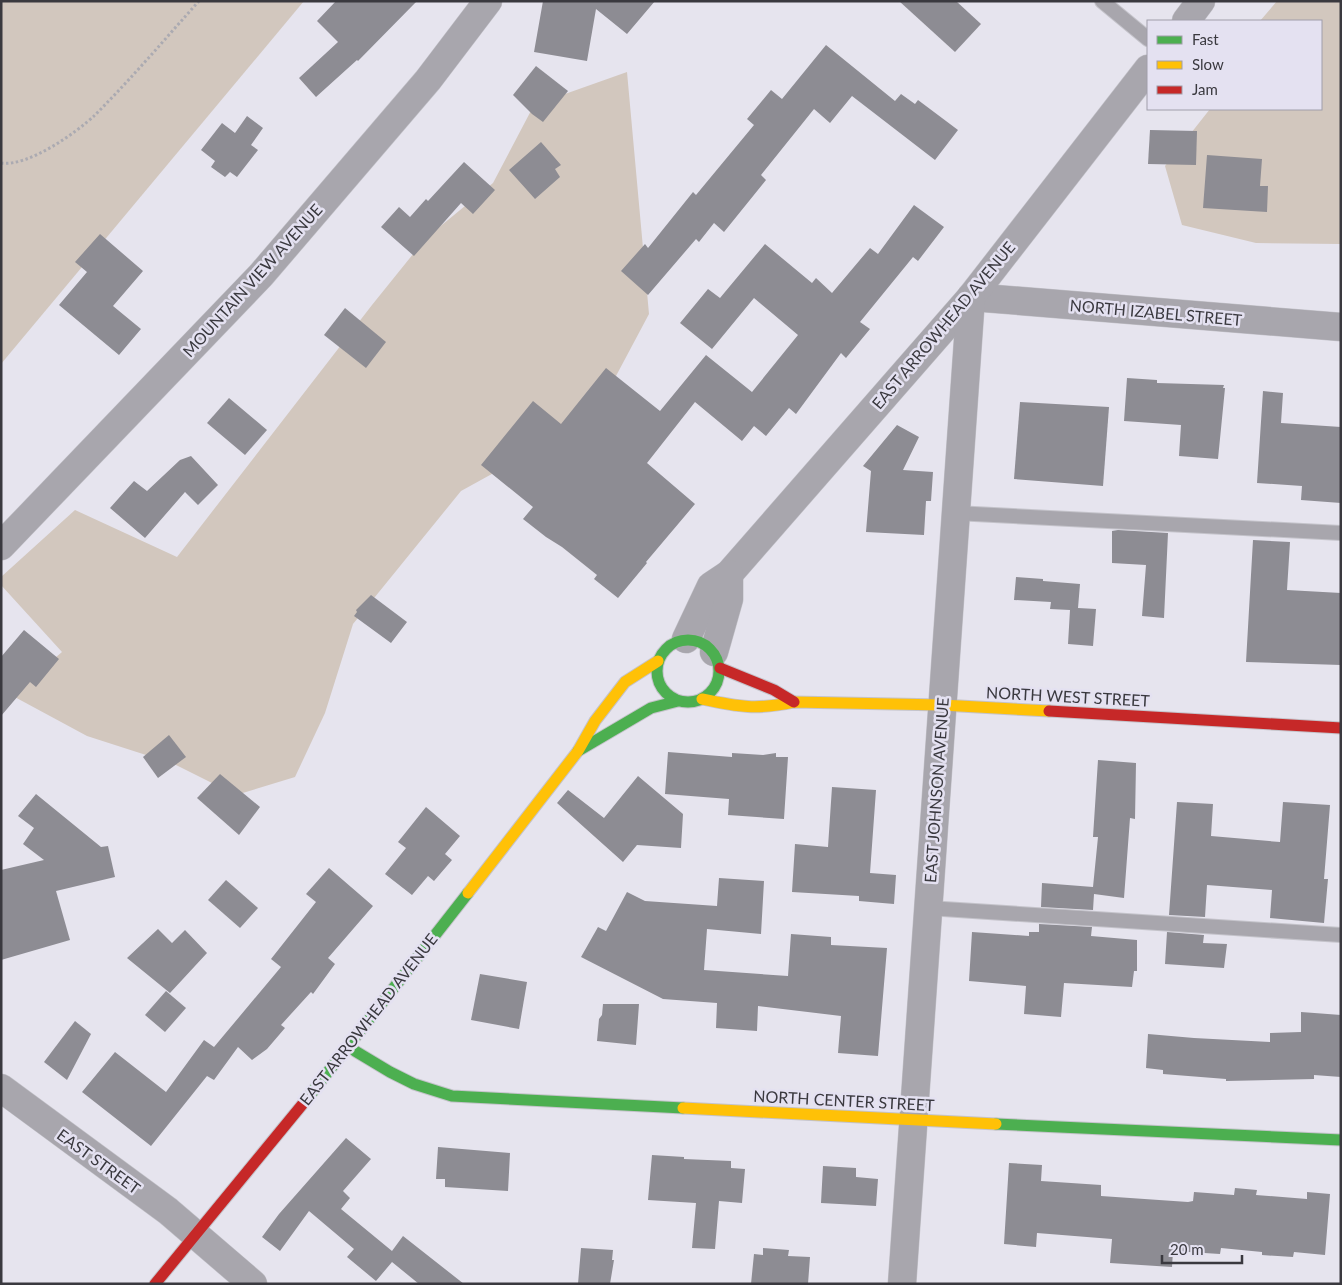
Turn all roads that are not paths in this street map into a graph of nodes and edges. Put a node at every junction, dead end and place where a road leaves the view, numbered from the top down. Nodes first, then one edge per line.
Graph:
1 (488, 1) edge
2 (1102, 1) edge
3 (1201, 1) edge
4 (1187, 20) edge
5 (1147, 38) edge
6 (1147, 70) edge
7 (970, 297) junction
8 (1341, 327) edge
9 (955, 513) junction
10 (1341, 533) edge
11 (1, 546) edge
12 (729, 574) junction
13 (686, 639) junction
14 (658, 660) junction
15 (717, 660) junction
16 (702, 699) junction
17 (678, 701) junction
18 (794, 702) junction
19 (942, 705) junction
20 (1341, 728) edge
21 (578, 751) junction
22 (928, 908) junction
23 (1341, 935) edge
24 (356, 1051) dead end
25 (1, 1088) edge
26 (913, 1120) junction
27 (1341, 1140) edge
28 (196, 1235) junction
29 (155, 1284) edge
30 (253, 1284) edge
31 (902, 1284) edge

1 - 11 street, MOUNTAIN VIEW AVENUE
2 - 5 lane
3 - 4 street
6 - 7 street, EAST ARROWHEAD AVENUE
7 - 8 street, NORTH IZABEL STREET
7 - 9 street, EAST JOHNSON AVENUE
7 - 12 street, EAST ARROWHEAD AVENUE
9 - 10 lane
9 - 19 street, EAST JOHNSON AVENUE
12 - 13 street, EAST ARROWHEAD AVENUE
12 - 15 street
13 - 14 street
13 - 15 street
14 - 17 street
14 - 21 street, EAST ARROWHEAD AVENUE
15 - 16 street
15 - 18 street, NORTH WEST STREET
16 - 17 street
16 - 18 street, NORTH WEST STREET
17 - 21 street, EAST ARROWHEAD AVENUE
18 - 19 street, NORTH WEST STREET
19 - 20 street, NORTH WEST STREET
19 - 22 street, EAST JOHNSON AVENUE
21 - 28 street, EAST ARROWHEAD AVENUE
22 - 23 lane
22 - 26 street, EAST JOHNSON AVENUE
24 - 26 street, NORTH CENTER STREET
25 - 28 street, EAST STREET
26 - 27 street, NORTH CENTER STREET
26 - 31 street, EAST JOHNSON AVENUE
28 - 29 street, EAST ARROWHEAD AVENUE
28 - 30 street, EAST STREET

